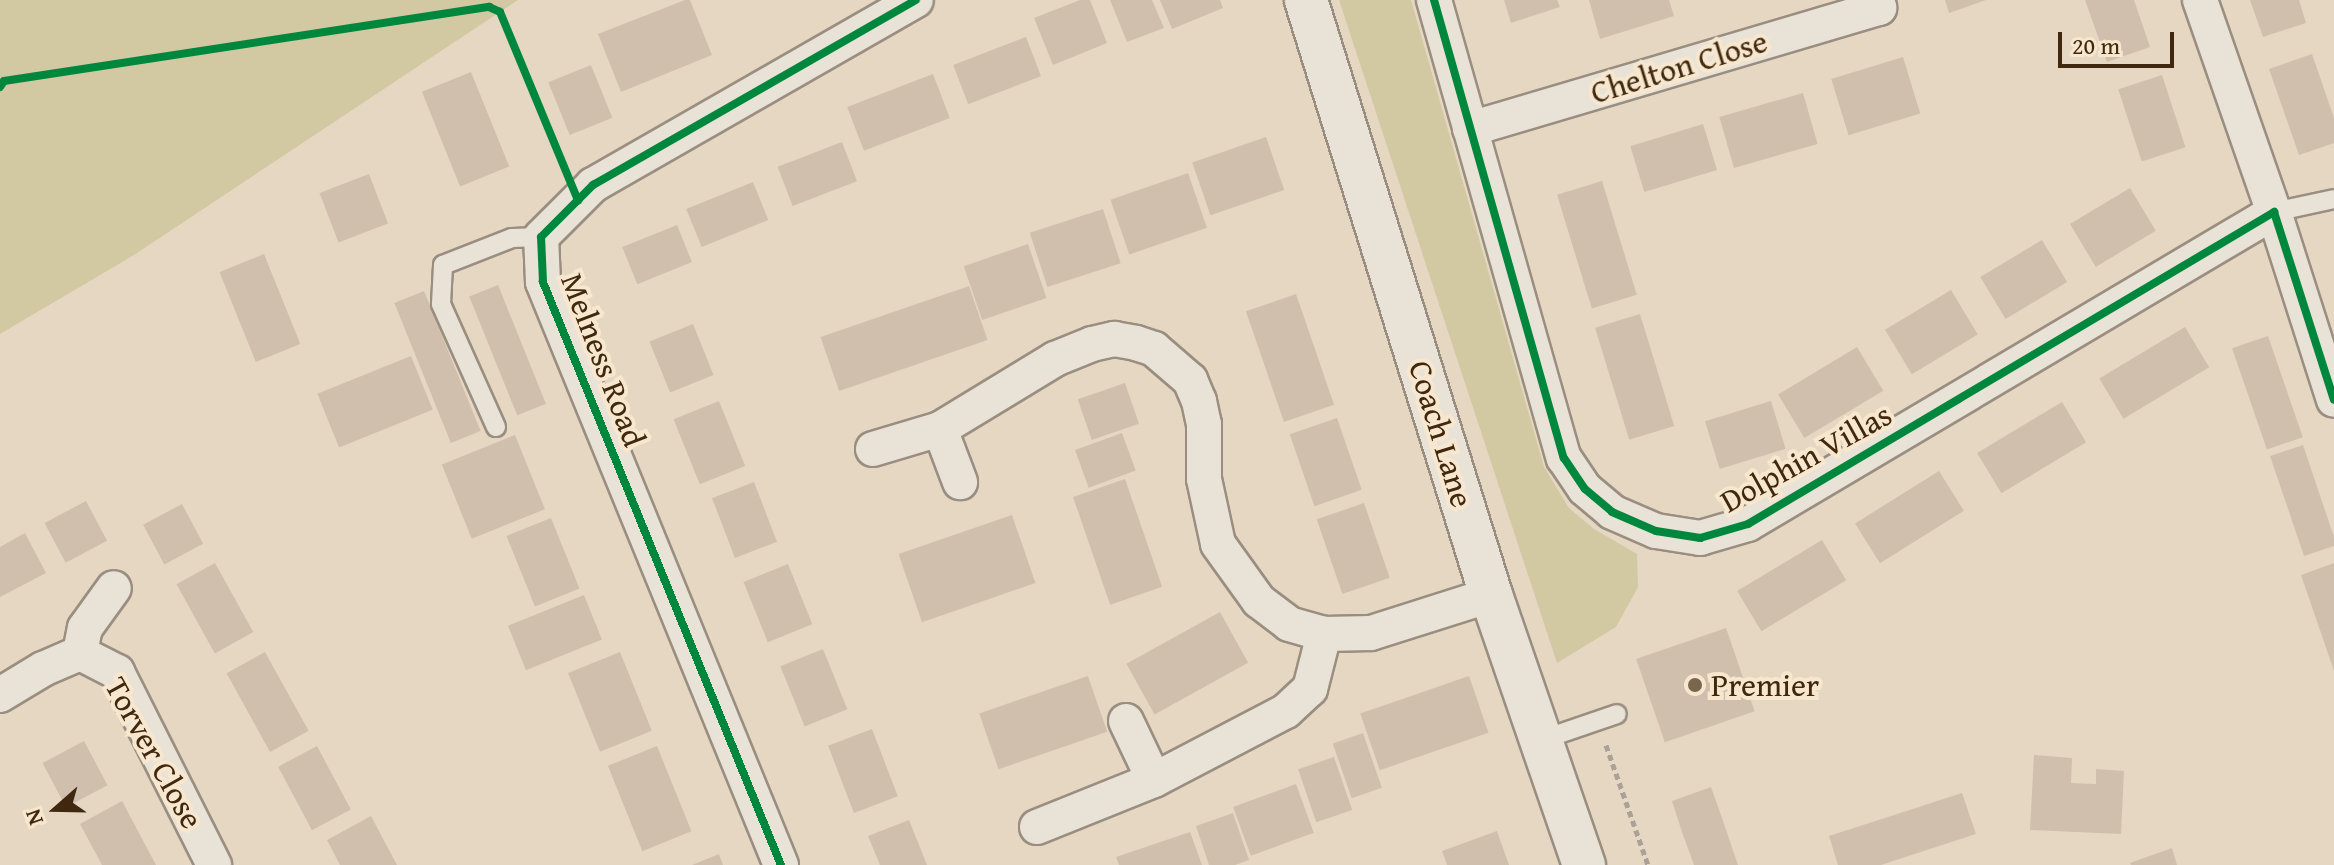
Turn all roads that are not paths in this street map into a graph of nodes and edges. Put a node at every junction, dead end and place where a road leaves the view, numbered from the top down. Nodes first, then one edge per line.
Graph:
1 (916, 0) edge
2 (1306, 0) edge
3 (1434, 0) edge
4 (1877, 0) edge
5 (2200, 0) edge
6 (1470, 129) junction
7 (2334, 199) edge
8 (2274, 212) junction
9 (541, 237) junction
10 (2334, 400) edge
11 (496, 427) dead end
12 (940, 429) junction
13 (873, 449) dead end
14 (960, 482) dead end
15 (114, 588) dead end
16 (1491, 595) junction
17 (1324, 634) junction
18 (80, 653) junction
19 (0, 695) edge
20 (1617, 714) dead end
21 (1126, 721) dead end
22 (1541, 740) junction
23 (1154, 780) junction
24 (1037, 827) dead end
25 (214, 865) edge
26 (781, 865) edge
27 (1584, 865) edge

1 - 9 street, Melness Road
2 - 16 street, Coach Lane
3 - 6 street, Dolphin Villas
4 - 6 street, Chelton Close
5 - 8 street
6 - 8 street, Dolphin Villas
7 - 8 lane
8 - 10 street
9 - 11 lane
9 - 26 street, Melness Road
12 - 13 street
12 - 14 street
12 - 17 street
15 - 18 street, Torver Close
16 - 17 street
16 - 22 street, Coach Lane
17 - 23 street
18 - 19 street, Torver Close
18 - 25 street, Torver Close
20 - 22 lane
21 - 23 street
22 - 27 street, Coach Lane
23 - 24 street

